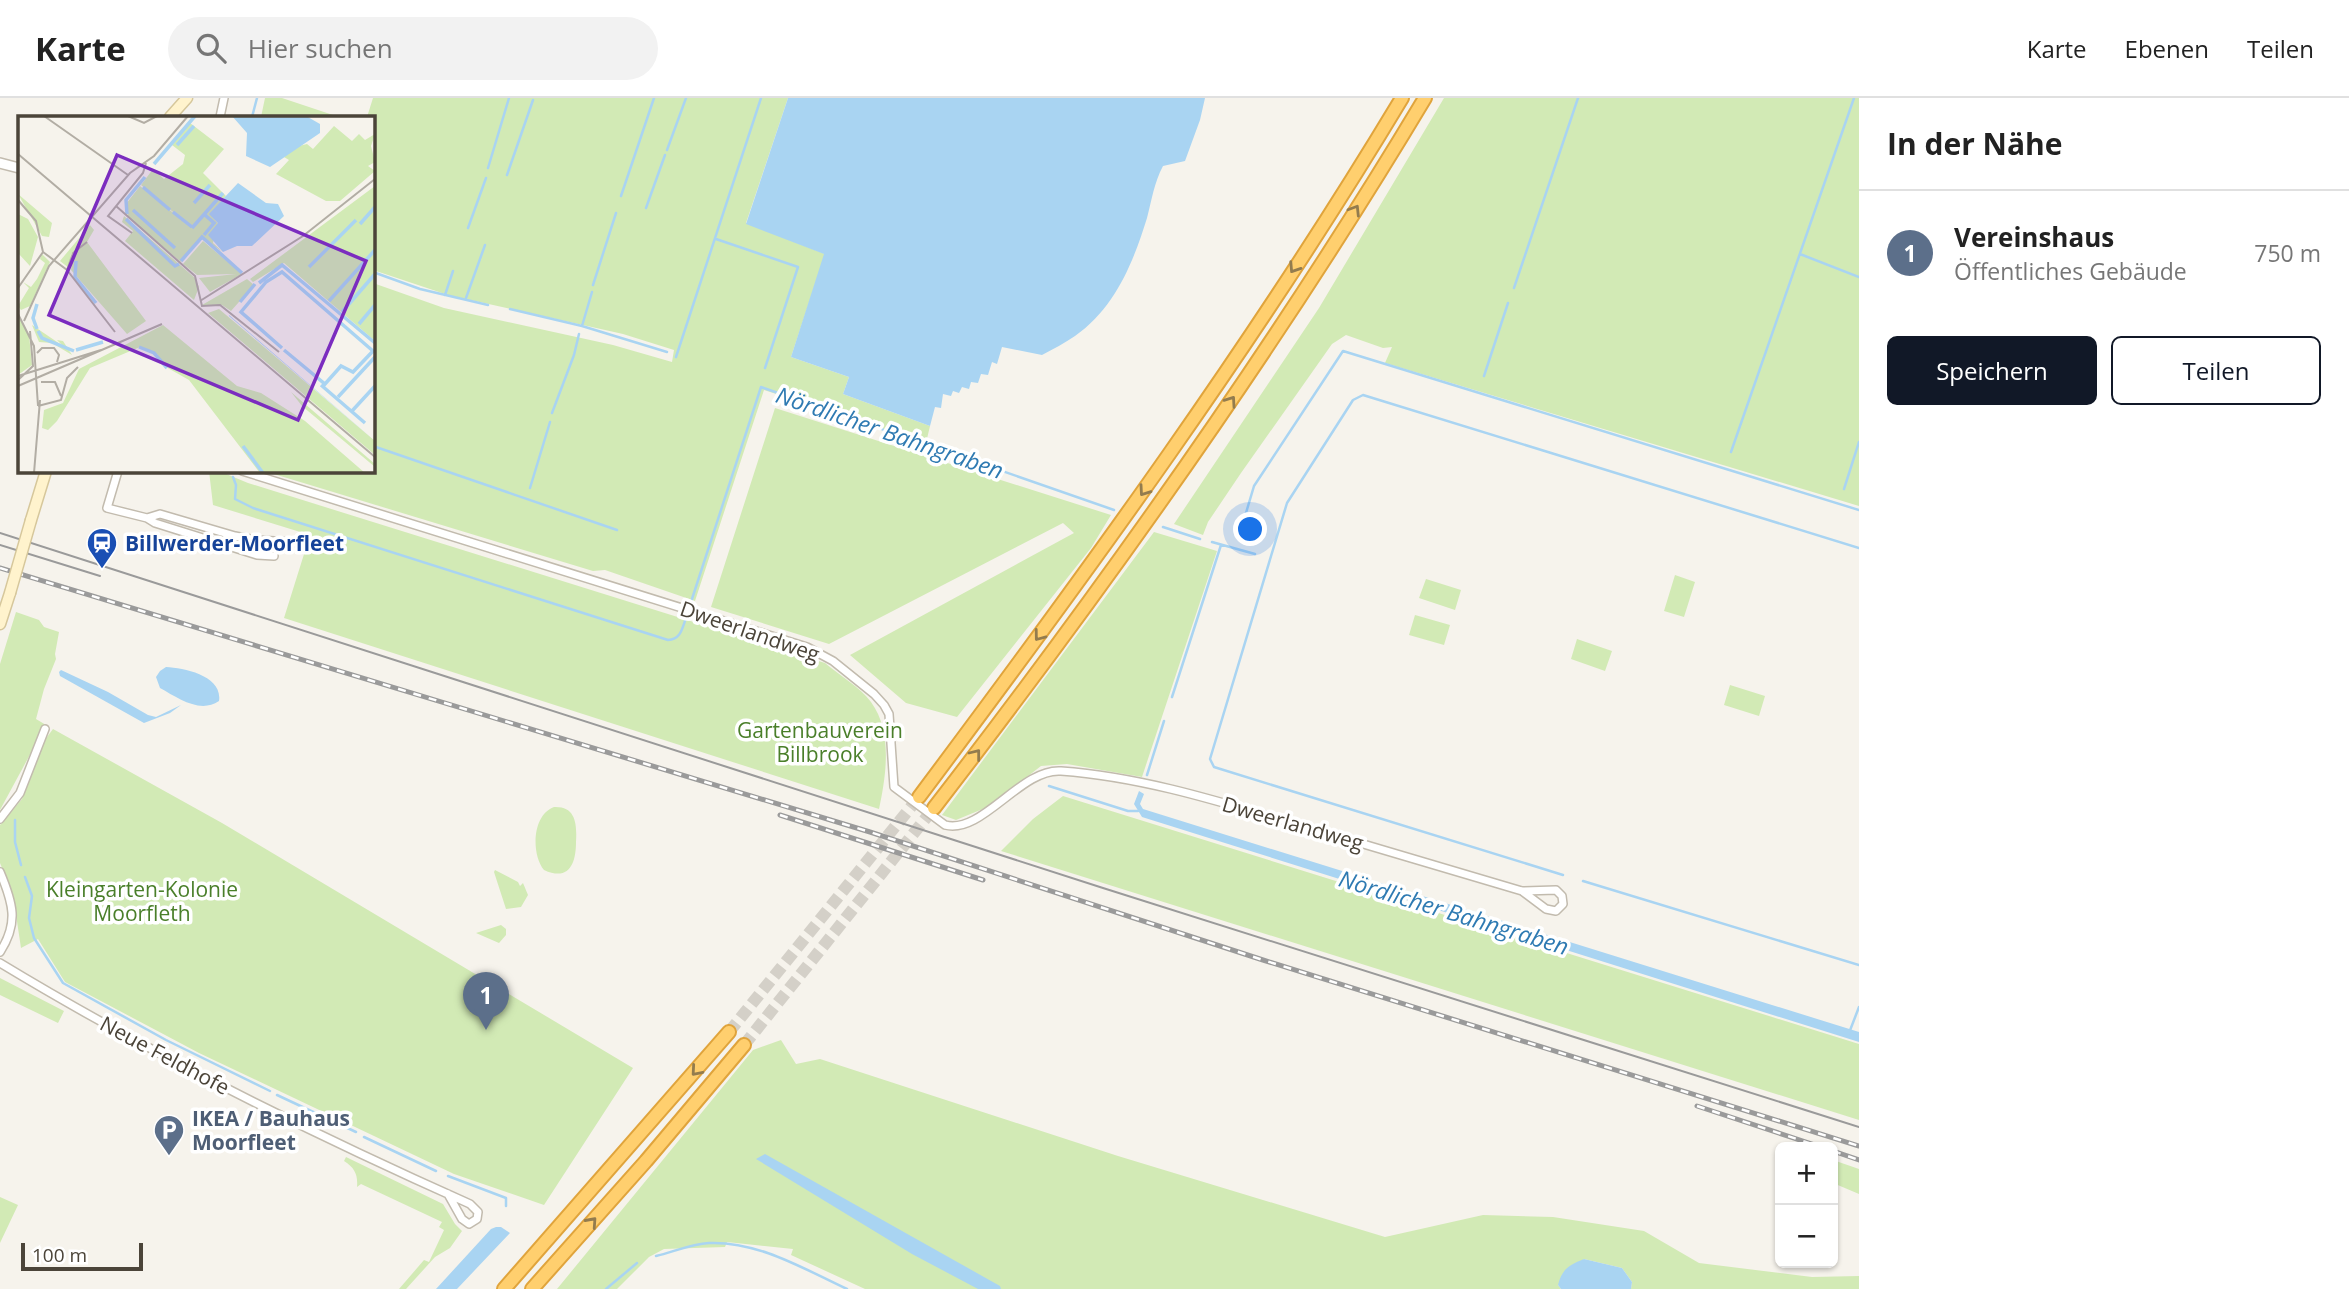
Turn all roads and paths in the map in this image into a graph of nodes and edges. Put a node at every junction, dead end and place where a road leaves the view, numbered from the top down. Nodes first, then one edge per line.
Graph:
1 (187, 98) edge
2 (224, 98) edge
3 (1402, 98) edge
4 (1424, 98) edge
5 (171, 116) edge
6 (220, 116) edge
7 (0, 163) edge
8 (18, 168) edge
9 (46, 472) edge
10 (118, 472) edge
11 (245, 472) edge
12 (147, 518) junction
13 (307, 547) dead end
14 (274, 556) dead end
15 (1, 622) edge
16 (45, 729) dead end
17 (919, 797) tunnel mouth
18 (934, 808) tunnel mouth
19 (0, 819) edge
20 (0, 872) edge
21 (1522, 891) junction
22 (0, 952) edge
23 (0, 963) edge
24 (729, 1032) tunnel mouth
25 (744, 1045) tunnel mouth
26 (448, 1194) junction
27 (546, 1273) junction
28 (504, 1289) edge
29 (533, 1289) edge
30 (539, 1289) edge

1 - 5 main road
2 - 6 street
3 -> 17 highway
18 -> 4 highway
7 - 8 street
9 - 15 main road, bridge
10 - 12 street
11 - 21 street, Dweerlandweg
12 - 13 street
12 - 14 street
16 - 19 street
20 - 22 street
21 - 21 street, Dweerlandweg
23 - 26 street, Neue Feldhofe
24 -> 28 highway
27 -> 25 highway
26 - 26 street, Neue Feldhofe
27 - 29 highway
27 - 30 highway

